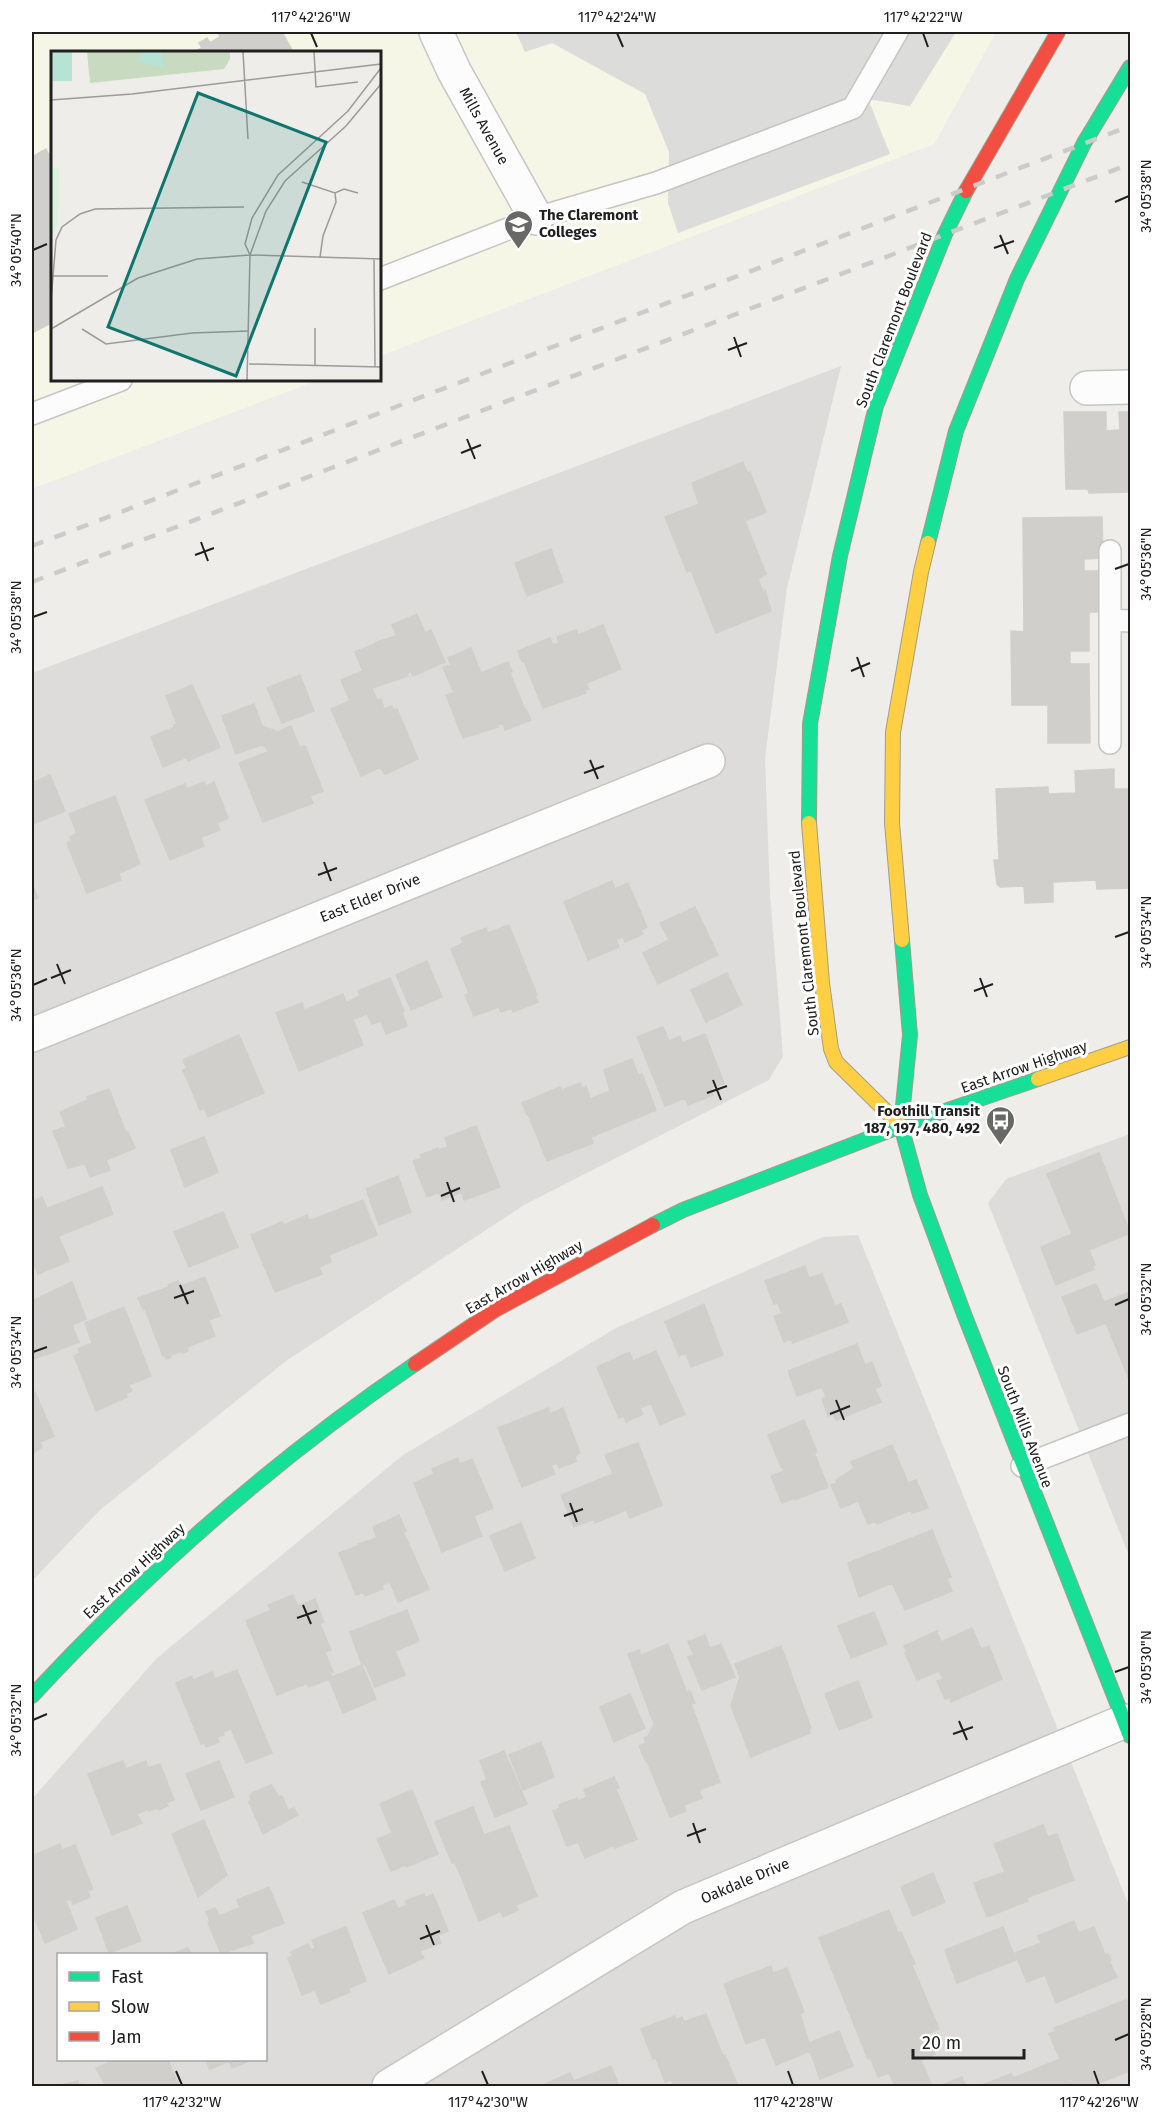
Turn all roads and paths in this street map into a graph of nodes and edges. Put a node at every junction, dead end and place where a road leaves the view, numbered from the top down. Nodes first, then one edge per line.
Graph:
1 (436, 32) edge
2 (897, 32) edge
3 (1059, 32) edge
4 (1131, 67) edge
5 (536, 218) junction
6 (381, 279) edge
7 (118, 381) edge
8 (1131, 387) edge
9 (1087, 388) dead end
10 (32, 414) edge
11 (1110, 551) dead end
12 (1120, 621) edge
13 (1110, 743) dead end
14 (708, 761) dead end
15 (32, 1035) edge
16 (1131, 1047) edge
17 (901, 1126) junction
18 (1131, 1424) edge
19 (1022, 1466) junction
20 (32, 1696) edge
21 (1128, 1729) edge
22 (389, 2086) edge

1 - 5 street, Mills Avenue
2 - 5 lane
3 - 17 main road, South Claremont Boulevard
4 - 17 main road
5 - 6 lane
7 - 10 lane
8 - 9 street
11 - 12 lane
12 - 13 lane
14 - 15 street, East Elder Drive
16 - 17 main road, East Arrow Highway
17 - 19 main road, South Mills Avenue
17 - 20 main road, East Arrow Highway
18 - 19 lane
19 - 21 main road, South Mills Avenue
21 - 22 street, Oakdale Drive

